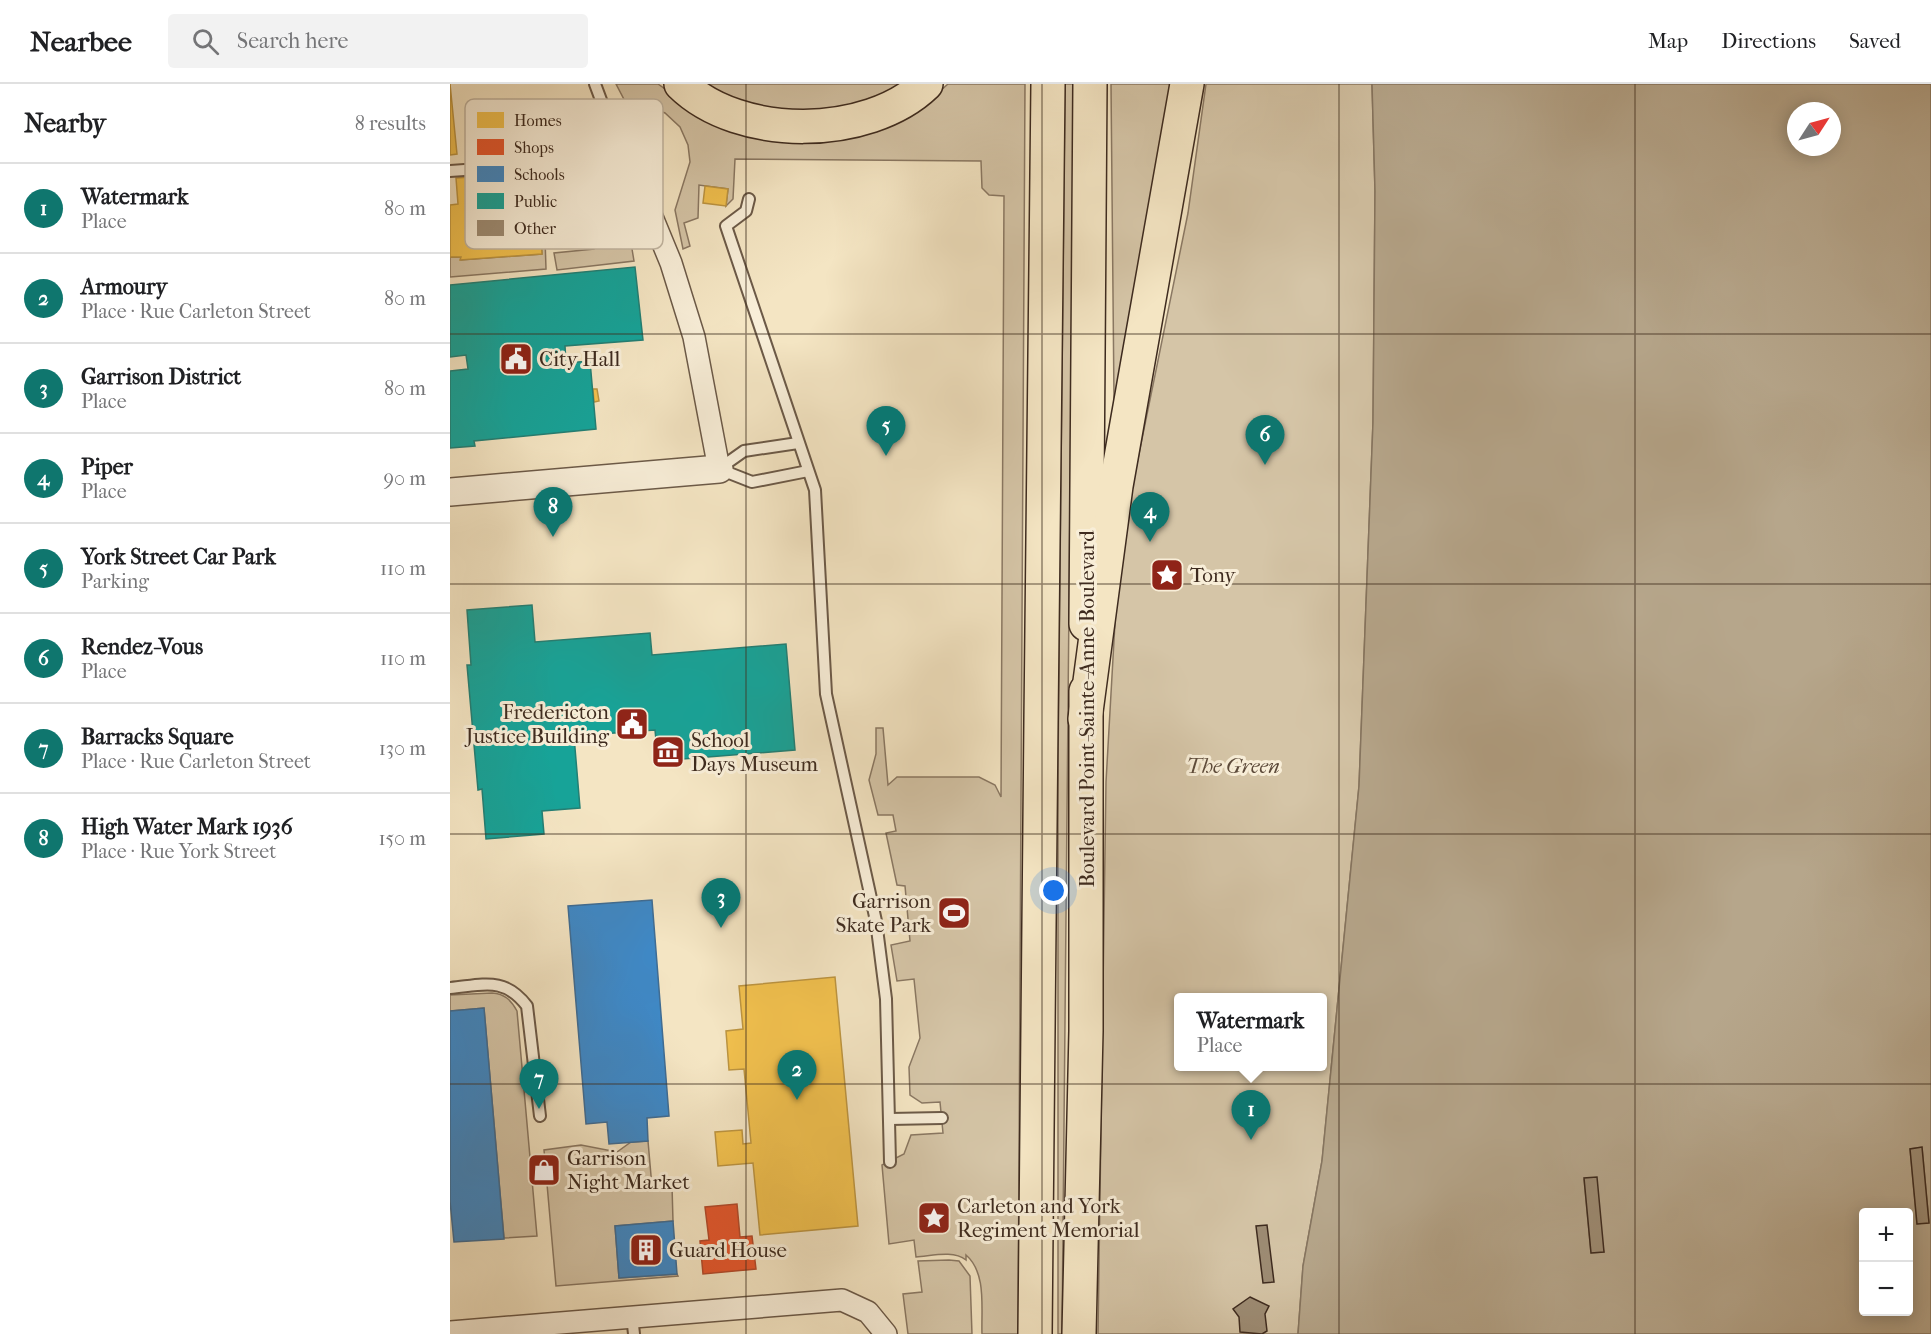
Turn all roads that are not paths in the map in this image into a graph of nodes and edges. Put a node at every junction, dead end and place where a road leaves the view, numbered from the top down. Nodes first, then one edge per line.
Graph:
1 (596, 84) edge
2 (681, 84) edge
3 (926, 84) edge
4 (1048, 84) edge
5 (1090, 84) edge
6 (1187, 84) edge
7 (601, 99) edge
8 (465, 170) edge
9 (450, 171) edge
10 (749, 199) dead end
11 (663, 244) edge
12 (798, 443) junction
13 (719, 469) junction
14 (808, 471) junction
15 (450, 492) edge
16 (1085, 719) junction
17 (450, 988) edge
18 (540, 1116) dead end
19 (942, 1118) dead end
20 (890, 1119) junction
21 (890, 1162) dead end
22 (633, 1325) edge
23 (450, 1332) edge
24 (886, 1334) edge
25 (1035, 1334) edge
26 (1079, 1334) edge

1 - 7 lane
2 - 3 main road
4 - 25 main road, Boulevard Point-Sainte-Anne Boulevard
5 - 16 main road, Boulevard Point-Sainte-Anne Boulevard
6 - 16 main road
8 - 9 lane
10 - 12 lane
11 - 13 street
12 - 13 lane
12 - 14 lane
13 - 14 lane
13 - 15 street
14 - 20 lane
16 - 26 main road, Boulevard Point-Sainte-Anne Boulevard
17 - 18 lane
19 - 20 lane
20 - 21 lane
22 - 23 street
22 - 24 street

